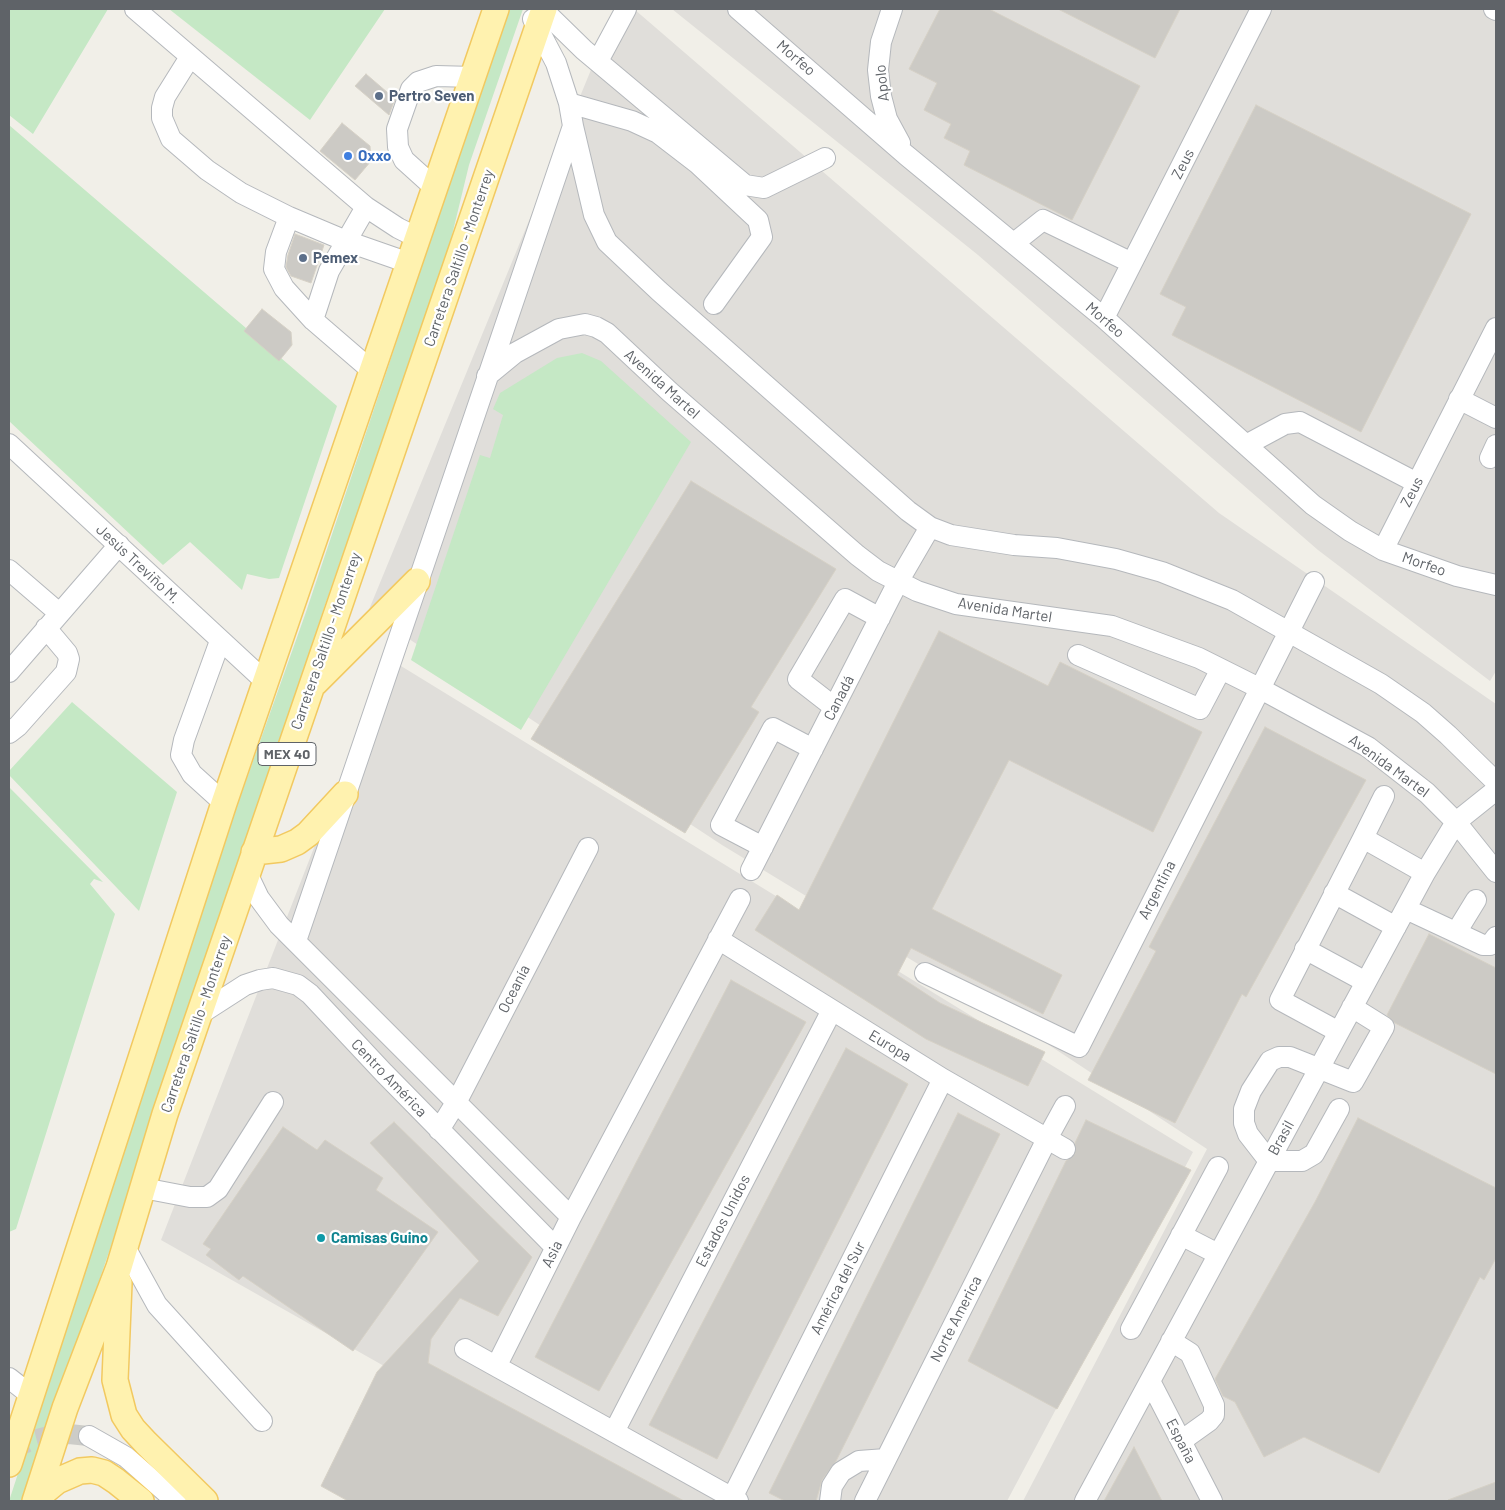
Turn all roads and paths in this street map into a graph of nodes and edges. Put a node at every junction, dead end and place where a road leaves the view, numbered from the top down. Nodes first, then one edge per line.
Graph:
1 (135, 9) edge
2 (496, 9) edge
3 (626, 9) edge
4 (738, 9) edge
5 (892, 9) edge
6 (1261, 9) edge
7 (537, 14) edge
8 (190, 57) junction
9 (598, 61) junction
10 (474, 77) junction
11 (569, 103) junction
12 (573, 126) junction
13 (906, 155) junction
14 (825, 158) dead end
15 (435, 188) junction
16 (366, 207) junction
17 (289, 217) junction
18 (418, 238) junction
19 (346, 241) junction
20 (1014, 243) junction
21 (409, 263) junction
22 (1132, 263) junction
23 (714, 304) dead end
24 (1104, 318) junction
25 (314, 320) junction
26 (1496, 328) edge
27 (371, 370) junction
28 (487, 376) junction
29 (1460, 399) junction
30 (1496, 418) edge
31 (9, 444) edge
32 (1246, 445) junction
33 (1417, 483) junction
34 (930, 526) junction
35 (119, 545) junction
36 (1383, 550) junction
37 (9, 570) edge
38 (417, 581) junction
39 (898, 582) junction
40 (1314, 582) dead end
41 (1496, 585) edge
42 (59, 613) junction
43 (880, 618) junction
44 (46, 628) junction
45 (1288, 630) junction
46 (220, 641) junction
47 (1078, 655) dead end
48 (1221, 669) junction
49 (9, 672) edge
50 (267, 683) junction
51 (1259, 688) junction
52 (310, 689) junction
53 (834, 707) junction
54 (9, 733) edge
55 (813, 749) junction
56 (1496, 782) edge
57 (1496, 790) edge
58 (345, 794) junction
59 (1384, 796) dead end
60 (224, 803) junction
61 (1456, 822) junction
62 (1363, 838) junction
63 (763, 847) junction
64 (588, 848) dead end
65 (251, 863) junction
66 (751, 870) dead end
67 (1425, 872) junction
68 (1496, 872) edge
69 (1334, 893) junction
70 (740, 899) dead end
71 (1476, 900) dead end
72 (1406, 909) junction
73 (1396, 927) junction
74 (1457, 931) junction
75 (1496, 937) edge
76 (718, 939) junction
77 (296, 941) junction
78 (1305, 949) junction
79 (925, 973) dead end
80 (1366, 982) junction
81 (1352, 1007) junction
82 (832, 1010) junction
83 (200, 1014) junction
84 (1339, 1032) junction
85 (1319, 1068) junction
86 (943, 1078) junction
87 (457, 1101) junction
88 (273, 1102) dead end
89 (1066, 1106) dead end
90 (1339, 1109) dead end
91 (440, 1130) junction
92 (1048, 1137) junction
93 (1065, 1149) dead end
94 (1269, 1160) junction
95 (1218, 1167) dead end
96 (143, 1188) junction
97 (571, 1217) junction
98 (1182, 1235) junction
99 (556, 1247) junction
100 (1218, 1254) junction
101 (122, 1257) junction
102 (1131, 1329) dead end
103 (1171, 1341) junction
104 (465, 1349) dead end
105 (497, 1365) junction
106 (9, 1378) edge
107 (1150, 1381) junction
108 (23, 1406) edge
109 (262, 1421) dead end
110 (614, 1432) junction
111 (89, 1436) tunnel mouth
112 (1181, 1441) junction
113 (886, 1459) junction
114 (9, 1464) edge
115 (735, 1500) edge
116 (35, 1501) edge
117 (142, 1501) edge
118 (176, 1501) edge
119 (205, 1501) edge
120 (830, 1501) edge
121 (865, 1501) edge
122 (1085, 1501) edge
123 (1212, 1501) edge

1 - 8 street
2 - 10 main road, MEX 40
3 - 9 street
4 - 13 street, Morfeo
5 - 13 street, Apolo
6 - 22 street, Zeus
7 - 9 street
7 - 11 street
7 - 52 main road, Carretera Saltillo - Monterrey / MEX 40
8 - 16 street
8 - 17 street
9 - 14 street
10 - 15 main road, MEX 40
10 - 15 street
11 - 12 street
11 - 23 street
12 - 28 street
12 - 34 street
13 - 20 street, Morfeo
15 - 18 main road, MEX 40
16 - 18 street
16 - 19 street
17 - 19 street
17 - 25 street
18 - 21 main road, MEX 40
19 - 21 street
19 - 25 street
20 - 22 street
20 - 24 street, Morfeo
21 - 27 main road, MEX 40
22 - 24 street, Zeus
24 - 32 street, Morfeo
25 - 27 street
26 - 29 street, Zeus
27 - 50 main road, MEX 40
28 - 38 street
28 - 39 street, Avenida Martel
29 - 30 street
29 - 33 street, Zeus
31 - 35 street, Jesús Treviño M.
32 - 33 street
32 - 36 street, Morfeo
33 - 36 street, Zeus
34 - 39 street, Canadá
34 - 45 street
35 - 42 street
35 - 46 street, Jesús Treviño M.
36 - 41 street, Morfeo
37 - 42 street
38 - 52 main road
38 - 58 street
39 - 43 street, Canadá
39 - 48 street, Avenida Martel
40 - 45 street, Argentina
42 - 44 street
43 - 53 street, Canadá
43 - 53 street
44 - 49 street
44 - 54 street
45 - 51 street, Argentina
45 - 56 street
46 - 50 street, Jesús Treviño M.
46 - 60 street
47 - 48 street
48 - 51 street, Avenida Martel
50 - 60 main road, MEX 40
51 - 61 street, Avenida Martel
51 - 79 street, Argentina
52 - 65 main road, Carretera Saltillo - Monterrey / MEX 40
53 - 55 street, Canadá
55 - 63 street, Canadá
55 - 63 street
57 - 61 street, Brasil
58 - 65 main road
58 - 77 street
59 - 62 street
60 - 108 main road, MEX 40
61 - 67 street, Brasil
61 - 68 street, Avenida Martel
62 - 67 street
62 - 69 street
63 - 66 street, Canadá
64 - 87 street, Oceanía
65 - 77 street, Centro América
65 - 83 main road, Carretera Saltillo - Monterrey / MEX 40
67 - 72 street, Brasil
69 - 73 street
69 - 78 street
70 - 76 street, Asia
71 - 74 street
72 - 73 street, Brasil
72 - 74 street
73 - 80 street, Brasil
74 - 75 street
76 - 82 street, Europa
76 - 97 street, Asia
77 - 87 street, Centro América
78 - 80 street
78 - 84 street
80 - 81 street, Brasil
81 - 84 street, Brasil
81 - 85 street
82 - 86 street, Europa
82 - 110 street, Estados Unidos
83 - 91 street, Centro América
83 - 96 main road, Carretera Saltillo - Monterrey / MEX 40
84 - 85 street, Brasil
85 - 94 street, Brasil
85 - 94 street
86 - 92 street, Europa
86 - 115 street, América del Sur
87 - 91 street, Oceanía
87 - 97 street, Centro América
88 - 96 street
89 - 92 street
90 - 94 street
91 - 99 street, Centro América
92 - 93 street, Europa
92 - 113 street, Norte America
94 - 100 street, Brasil
95 - 98 street
96 - 101 main road, Carretera Saltillo - Monterrey / MEX 40
97 - 99 street, Asia
98 - 100 street
98 - 102 street
99 - 105 street, Asia
100 - 103 street, Brasil
101 - 109 street
101 - 116 main road, Carretera Saltillo - Monterrey / MEX 40
101 - 119 main road
103 - 107 street, Brasil
103 - 112 street
104 - 105 street
105 - 110 street
106 - 108 street
107 - 112 street, España
107 - 122 street, Brasil
108 - 114 main road, MEX 40
110 - 115 street
111 - 118 street
112 - 123 street, España
113 - 120 street
113 - 121 street, Norte America
116 - 117 main road

